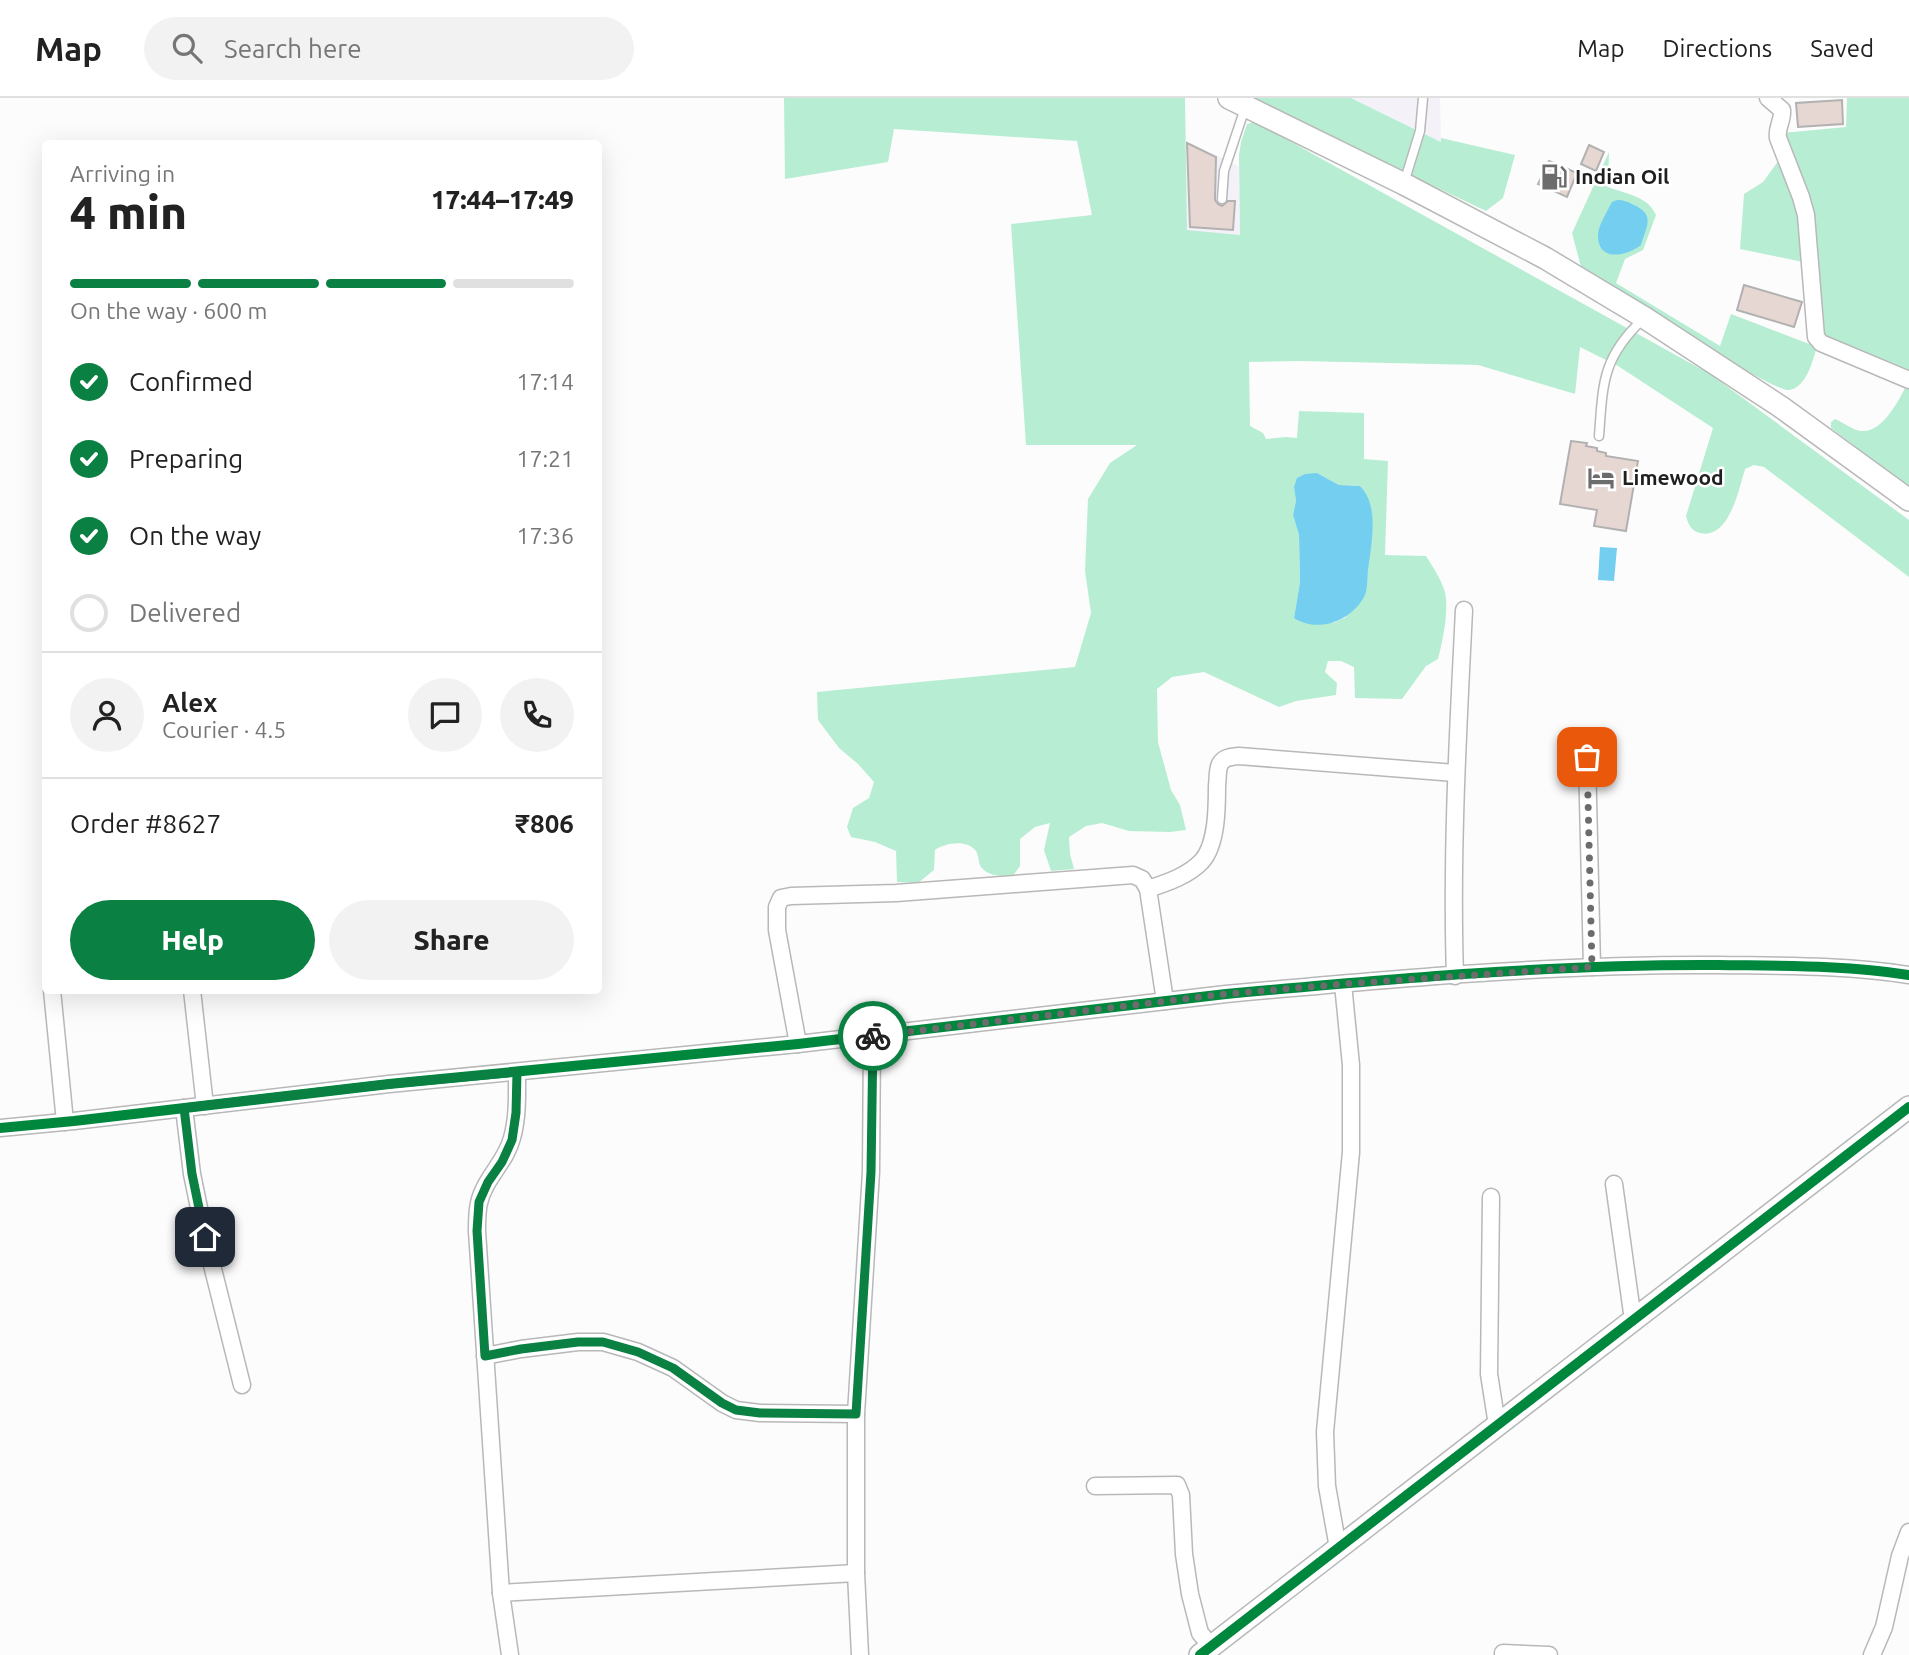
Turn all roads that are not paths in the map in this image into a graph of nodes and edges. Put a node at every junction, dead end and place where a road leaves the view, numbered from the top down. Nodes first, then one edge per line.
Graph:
1 (1423, 98) edge
2 (1768, 98) edge
3 (1237, 102) edge
4 (1406, 177) junction
5 (1222, 199) dead end
6 (1638, 324) junction
7 (1909, 380) edge
8 (1599, 436) dead end
9 (1909, 500) edge
10 (1464, 610) dead end
11 (1587, 757) dead end
12 (1455, 773) junction
13 (1148, 889) junction
14 (1592, 967) junction
15 (1909, 975) edge
16 (1455, 976) junction
17 (1343, 984) junction
18 (52, 994) edge
19 (192, 994) edge
20 (1165, 1001) junction
21 (872, 1036) junction
22 (798, 1044) junction
23 (517, 1072) junction
24 (205, 1106) junction
25 (1909, 1107) edge
26 (184, 1108) junction
27 (65, 1122) junction
28 (0, 1128) edge
29 (1614, 1184) dead end
30 (1491, 1197) dead end
31 (1633, 1320) junction
32 (485, 1356) junction
33 (242, 1385) dead end
34 (856, 1414) junction
35 (1497, 1425) junction
36 (1095, 1486) dead end
37 (1909, 1532) edge
38 (1338, 1548) junction
39 (856, 1573) junction
40 (501, 1593) junction
41 (1206, 1651) edge
42 (1503, 1653) dead end
43 (510, 1655) edge
44 (860, 1655) edge
45 (1549, 1655) edge
46 (1872, 1655) edge

1 - 4 lane
2 - 7 street
3 - 4 street
3 - 5 lane
4 - 6 street
6 - 8 lane
6 - 9 street
10 - 12 street
11 - 14 street
12 - 13 street
12 - 16 street
13 - 20 street
13 - 22 street
14 - 15 street
14 - 16 street
16 - 17 street
17 - 20 street
17 - 38 street
18 - 27 street
19 - 24 street
20 - 21 street
21 - 22 street
21 - 34 street
22 - 23 street
23 - 24 street
23 - 32 street
24 - 26 street
25 - 31 street
26 - 27 street
26 - 33 street
27 - 28 street
29 - 31 street
30 - 35 street
31 - 35 street
32 - 34 street
32 - 40 street
34 - 39 street
35 - 38 street
36 - 41 street
37 - 46 street
38 - 41 street
39 - 40 street
39 - 44 street
40 - 43 street
42 - 45 street

